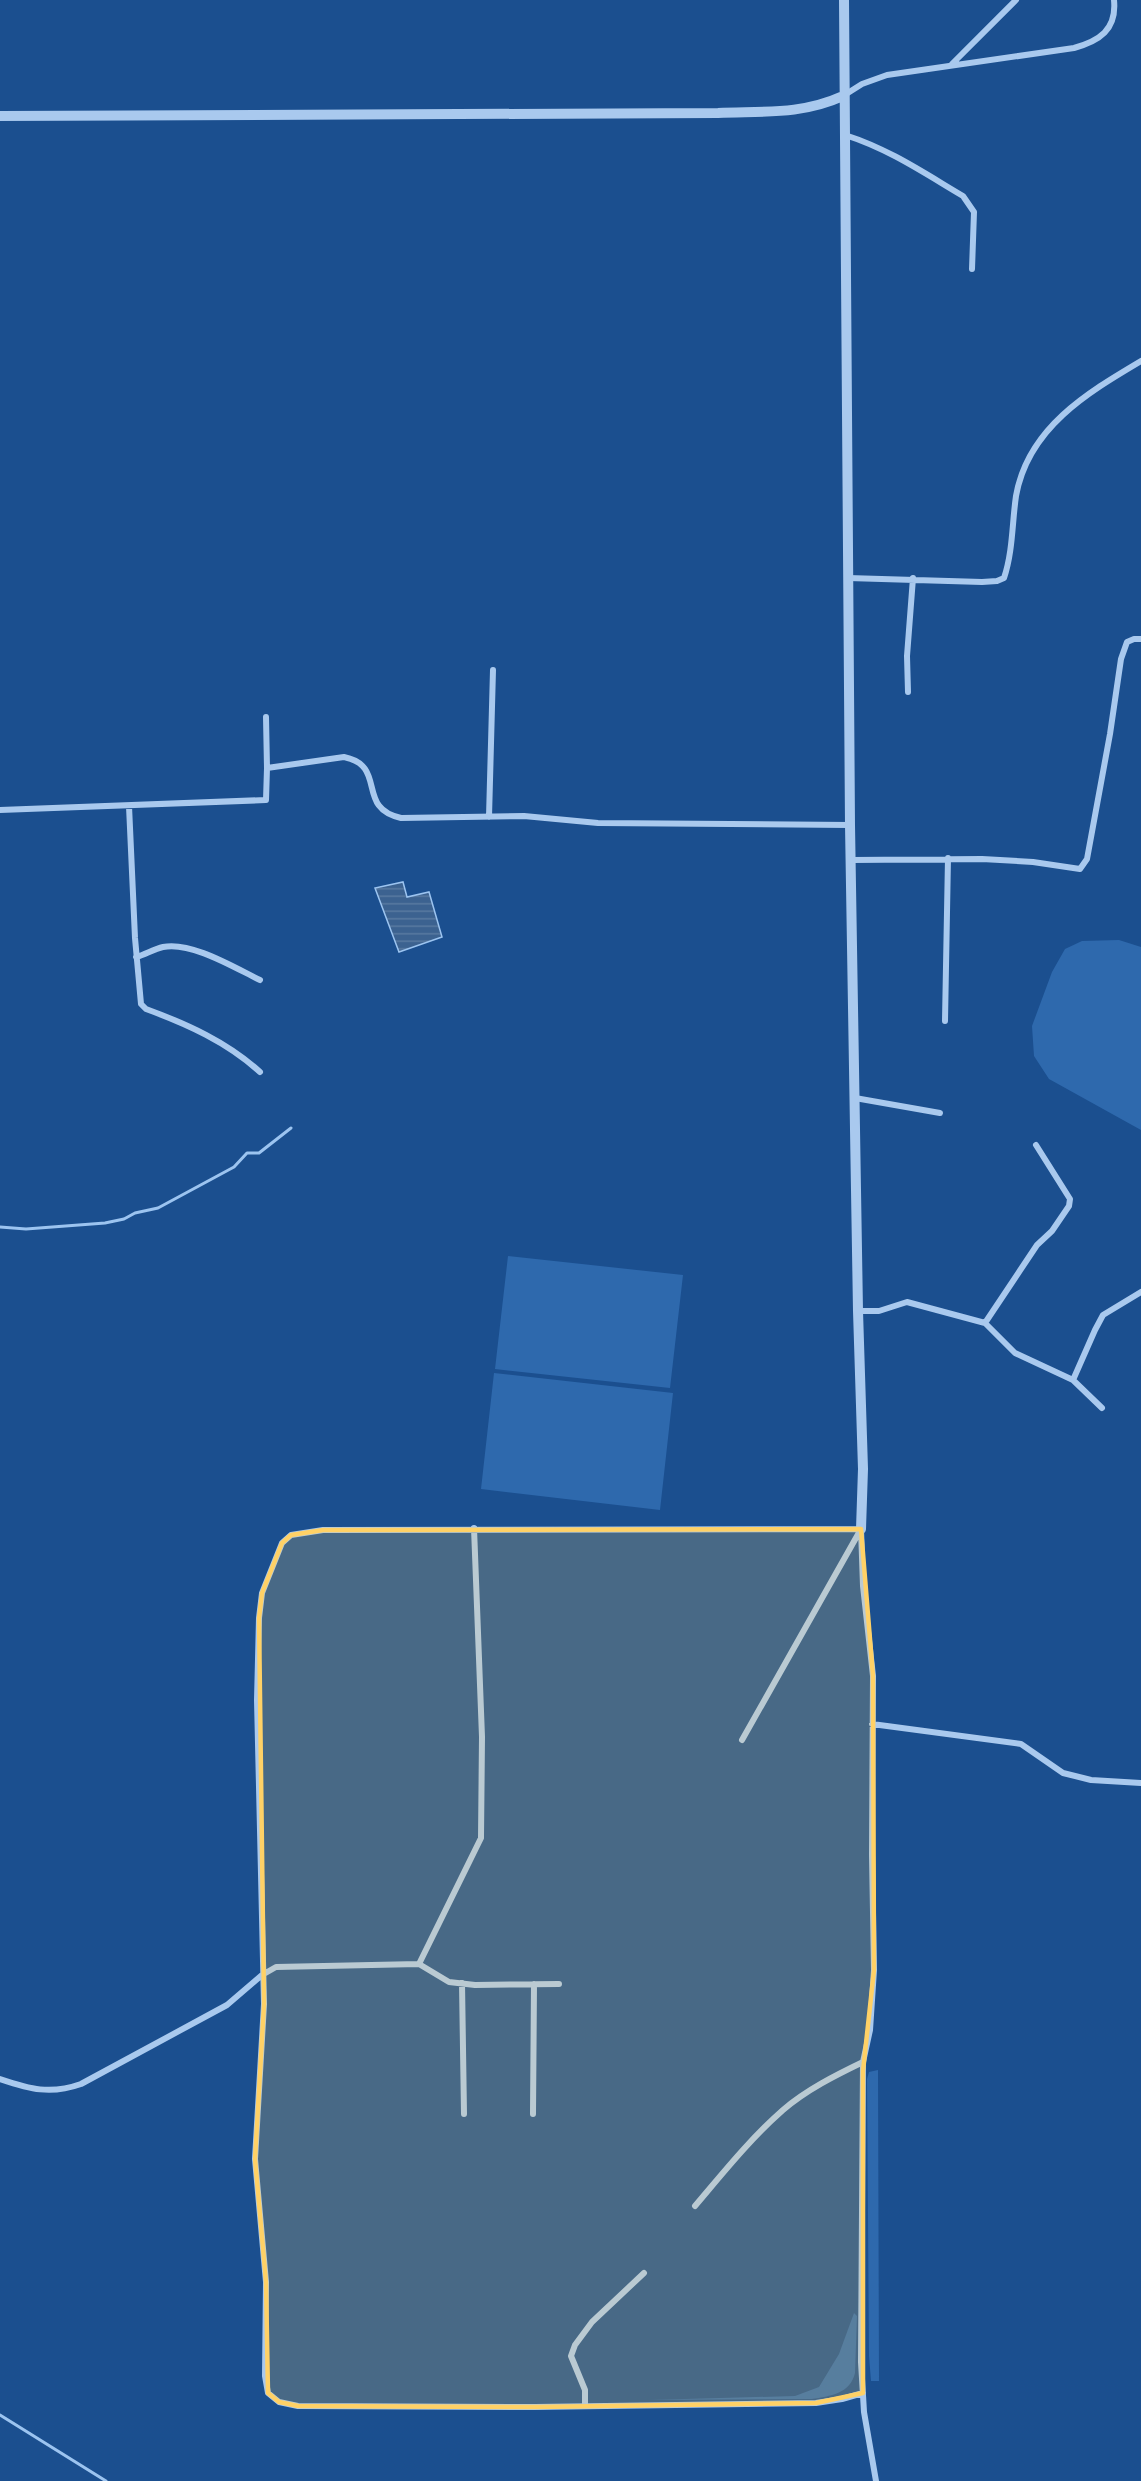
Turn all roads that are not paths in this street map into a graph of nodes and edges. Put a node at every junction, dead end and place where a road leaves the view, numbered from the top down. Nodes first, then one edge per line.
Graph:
1 (844, 0) edge
2 (1016, 0) edge
3 (1114, 0) edge
4 (951, 64) junction
5 (843, 96) junction
6 (0, 116) edge
7 (846, 135) junction
8 (972, 269) dead end
9 (1141, 361) edge
10 (848, 578) junction
11 (913, 578) junction
12 (1141, 639) edge
13 (493, 670) dead end
14 (908, 692) dead end
15 (266, 717) dead end
16 (267, 768) junction
17 (129, 806) junction
18 (0, 810) edge
19 (489, 817) junction
20 (850, 825) junction
21 (948, 858) junction
22 (852, 860) junction
23 (136, 957) junction
24 (260, 980) dead end
25 (945, 1021) dead end
26 (260, 1072) dead end
27 (855, 1098) junction
28 (940, 1113) dead end
29 (1035, 1145) dead end
30 (1141, 1292) edge
31 (858, 1311) junction
32 (985, 1323) junction
33 (1073, 1380) junction
34 (1102, 1408) dead end
35 (474, 1528) junction
36 (861, 1528) junction
37 (872, 1724) junction
38 (742, 1740) dead end
39 (1141, 1783) edge
40 (419, 1964) junction
41 (262, 1975) junction
42 (462, 1983) junction
43 (534, 1984) junction
44 (559, 1984) dead end
45 (863, 2062) junction
46 (0, 2079) edge
47 (464, 2114) dead end
48 (533, 2114) dead end
49 (695, 2206) dead end
50 (644, 2273) dead end
51 (863, 2393) junction
52 (585, 2406) junction
53 (876, 2481) edge

1 - 5 street
2 - 4 street
3 - 4 street
4 - 5 street
5 - 6 street
5 - 7 street
7 - 8 street
7 - 10 street
9 - 11 street
10 - 11 street
10 - 20 street
11 - 14 street
12 - 21 street
13 - 19 street
15 - 16 street
16 - 17 street
16 - 19 street
17 - 18 street
17 - 23 street
19 - 20 street
20 - 22 street
21 - 22 street
21 - 25 street
22 - 27 street
23 - 24 street
23 - 26 street
27 - 28 street
27 - 31 street
29 - 32 street
30 - 33 street
31 - 32 street
31 - 36 street
32 - 33 street
33 - 34 street
35 - 36 street
35 - 40 street
35 - 41 street
36 - 37 street
36 - 38 street
37 - 39 street
37 - 45 street
40 - 41 street
40 - 42 street
41 - 46 street
41 - 52 street
42 - 43 street
42 - 47 street
43 - 44 street
43 - 48 street
45 - 49 street
45 - 51 street
50 - 52 street
51 - 52 street
51 - 53 street

